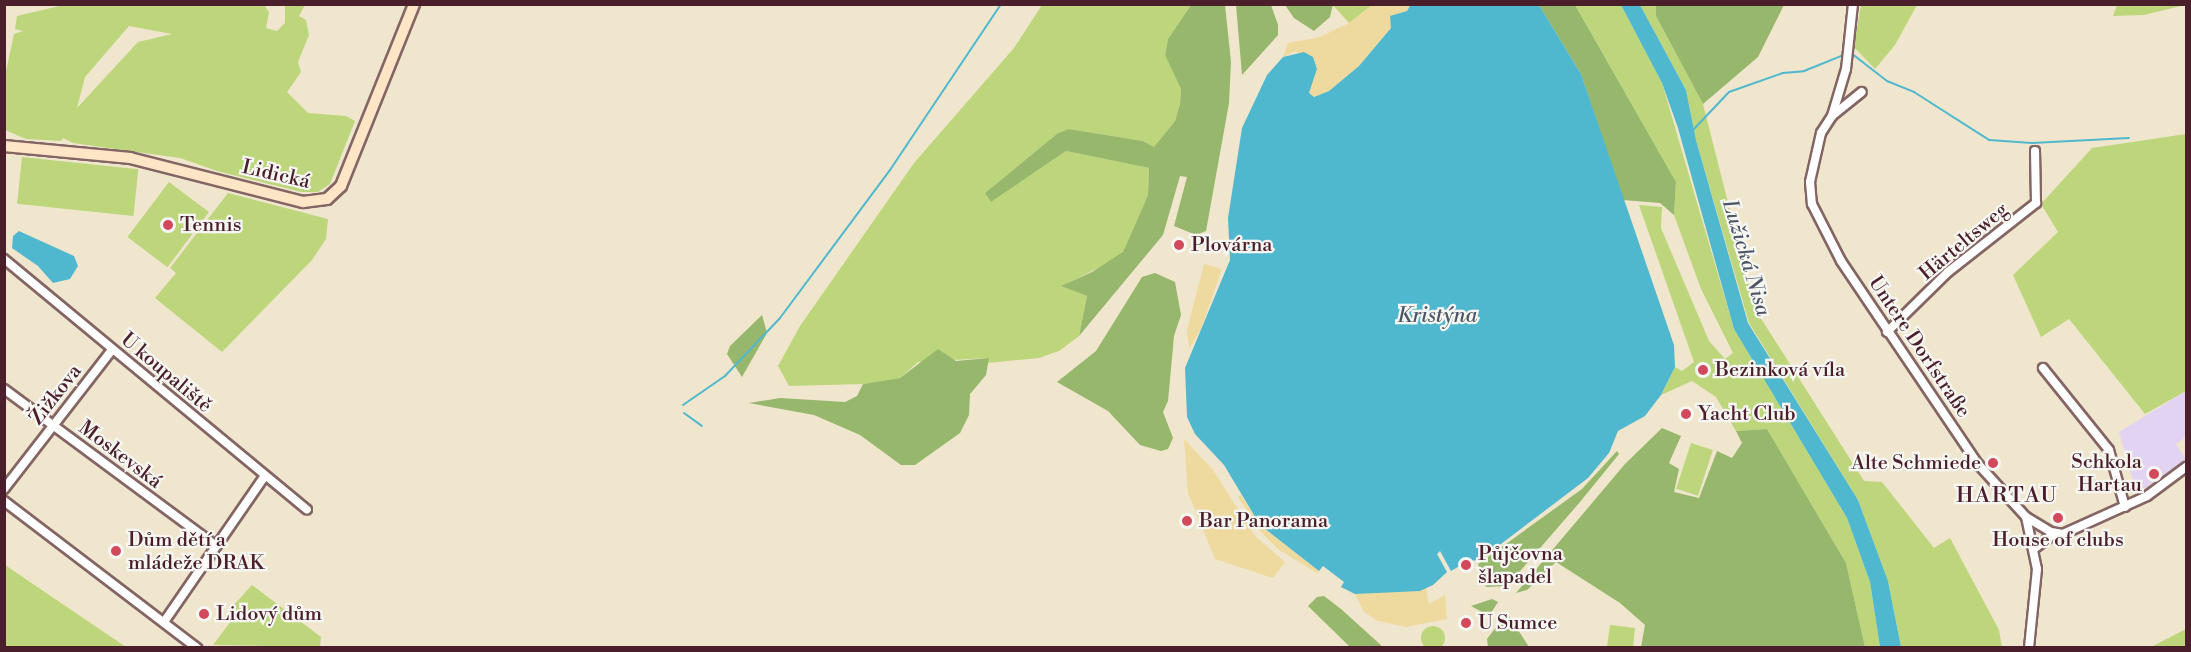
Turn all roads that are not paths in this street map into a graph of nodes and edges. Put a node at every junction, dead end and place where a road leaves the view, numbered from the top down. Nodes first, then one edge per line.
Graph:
1 (414, 4) edge
2 (1853, 4) edge
3 (1862, 92) dead end
4 (1832, 116) junction
5 (4, 146) edge
6 (2035, 151) dead end
7 (4, 259) edge
8 (1887, 332) junction
9 (112, 350) junction
10 (2043, 368) dead end
11 (4, 389) edge
12 (54, 425) junction
13 (2187, 466) edge
14 (264, 477) junction
15 (4, 489) edge
16 (4, 501) edge
17 (2125, 507) junction
18 (307, 510) dead end
19 (2026, 517) junction
20 (2055, 533) junction
21 (216, 546) junction
22 (2035, 548) junction
23 (164, 622) junction
24 (197, 648) edge
25 (2029, 648) edge

1 - 5 street, Lidická
2 - 4 street, Untere Dorfstraße
3 - 4 street
4 - 8 street, Untere Dorfstraße
6 - 8 street, Härteltsweg
7 - 9 street, U koupaliště
8 - 19 street, Untere Dorfstraße
9 - 12 street, Žižkova
9 - 14 street, U koupaliště
10 - 17 street
11 - 12 street, Moskevská
12 - 15 street, Žižkova
12 - 21 street, Moskevská
13 - 17 street
14 - 18 street, U koupaliště
14 - 21 street
16 - 23 street
17 - 20 street
19 - 20 street, Untere Dorfstraße
19 - 22 street
20 - 22 street
21 - 23 street
22 - 25 street
23 - 24 street

